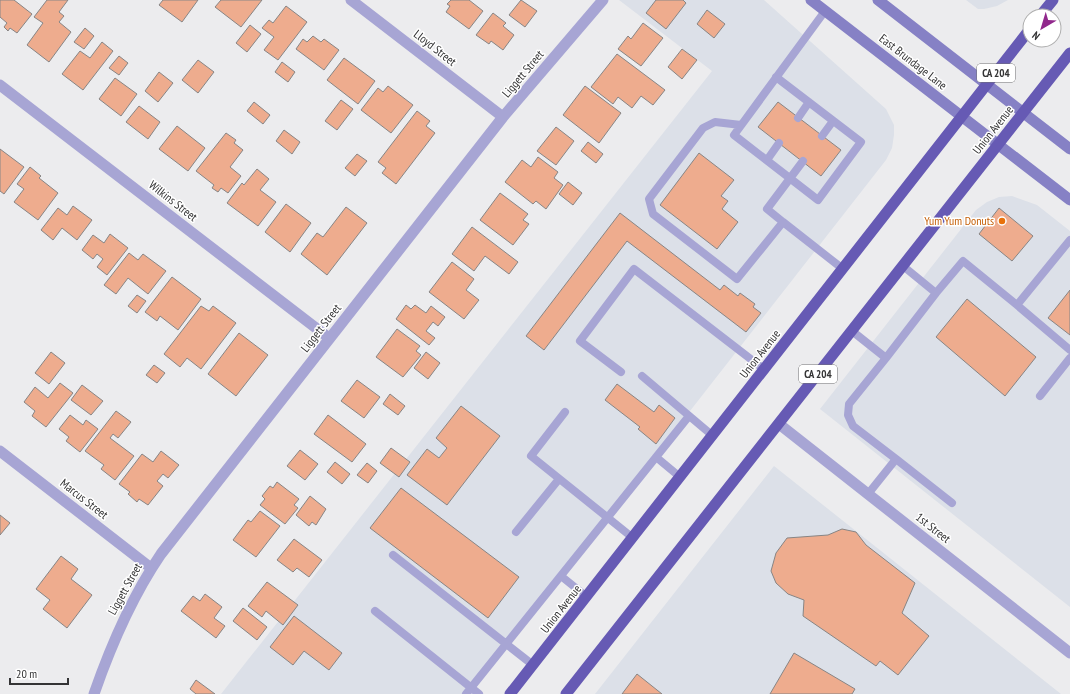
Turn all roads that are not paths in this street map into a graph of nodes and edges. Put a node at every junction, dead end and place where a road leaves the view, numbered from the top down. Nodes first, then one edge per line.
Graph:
1 (351, 0) edge
2 (603, 0) edge
3 (811, 0) edge
4 (878, 0) edge
5 (1053, 0) edge
6 (1046, 8) edge
7 (825, 11) junction
8 (1022, 39) edge
9 (1070, 53) edge
10 (776, 78) junction
11 (987, 84) junction
12 (0, 85) edge
13 (809, 102) junction
14 (1023, 113) junction
15 (962, 116) junction
16 (503, 117) junction
17 (798, 118) dead end
18 (833, 120) junction
19 (741, 125) junction
20 (822, 136) dead end
21 (779, 143) dead end
22 (998, 144) junction
23 (1070, 149) edge
24 (767, 160) junction
25 (803, 161) dead end
26 (790, 178) junction
27 (1070, 200) edge
28 (783, 222) junction
29 (1070, 240) edge
30 (903, 266) junction
31 (844, 269) junction
32 (936, 293) junction
33 (1017, 305) junction
34 (852, 330) junction
35 (330, 338) junction
36 (1070, 350) edge
37 (886, 358) junction
38 (1070, 358) edge
39 (765, 370) junction
40 (621, 372) dead end
41 (642, 376) dead end
42 (1040, 396) dead end
43 (565, 412) dead end
44 (689, 416) junction
45 (779, 424) junction
46 (713, 436) junction
47 (0, 451) edge
48 (656, 457) junction
49 (896, 458) junction
50 (680, 477) junction
51 (559, 479) junction
52 (868, 494) junction
53 (952, 503) dead end
54 (608, 518) junction
55 (516, 532) dead end
56 (633, 538) junction
57 (393, 555) dead end
58 (152, 568) junction
59 (561, 576) junction
60 (587, 597) junction
61 (375, 611) dead end
62 (505, 644) junction
63 (1070, 653) edge
64 (533, 665) junction
65 (468, 691) edge
66 (94, 694) edge
67 (479, 694) edge
68 (510, 694) edge
69 (566, 694) edge

1 - 16 street, Lloyd Street
2 - 16 street, Liggett Street
3 - 7 main road, East Brundage Lane
4 - 11 main road
5 - 6 highway
7 - 10 lane
7 - 15 main road, East Brundage Lane
8 - 11 highway, Union Avenue / CA 204
9 - 14 highway, Union Avenue / CA 204
10 - 13 lane
10 - 19 lane
11 - 14 main road
11 - 15 highway, Union Avenue / CA 204
12 - 35 street, Wilkins Street
13 - 17 lane
13 - 18 lane
14 - 22 highway, Union Avenue / CA 204
14 - 23 main road
15 - 22 main road, East Brundage Lane
15 - 31 highway, Union Avenue / CA 204
16 - 35 street, Liggett Street
18 - 20 lane
18 - 26 lane
19 - 24 lane
19 - 28 lane
21 - 24 lane
22 - 27 main road, East Brundage Lane
22 - 30 highway, Union Avenue / CA 204
24 - 26 lane
25 - 26 lane
26 - 28 lane
28 - 31 lane
29 - 33 lane
30 - 32 lane
30 - 34 highway, Union Avenue / CA 204
31 - 39 highway, Union Avenue / CA 204
32 - 33 lane
32 - 37 lane
33 - 36 lane
34 - 37 lane
34 - 45 highway, Union Avenue / CA 204
35 - 58 street, Liggett Street
37 - 49 lane
38 - 42 lane
39 - 40 lane
39 - 46 highway, Union Avenue / CA 204
41 - 44 lane
43 - 51 lane
44 - 46 lane
44 - 48 lane
45 - 52 street, 1st Street
45 - 69 highway, Union Avenue / CA 204
46 - 50 highway, Union Avenue / CA 204
47 - 58 street, Marcus Street
48 - 50 lane
48 - 54 lane
49 - 52 lane
49 - 53 lane
50 - 56 highway, Union Avenue / CA 204
51 - 54 lane
51 - 55 lane
52 - 63 street, 1st Street
54 - 56 lane
54 - 59 lane
56 - 60 highway, Union Avenue / CA 204
57 - 62 lane
58 - 66 street, Liggett Street
59 - 60 lane
59 - 62 lane
60 - 64 highway, Union Avenue / CA 204
61 - 65 lane
62 - 64 lane
62 - 65 lane
64 - 68 highway, Union Avenue / CA 204
65 - 67 lane

